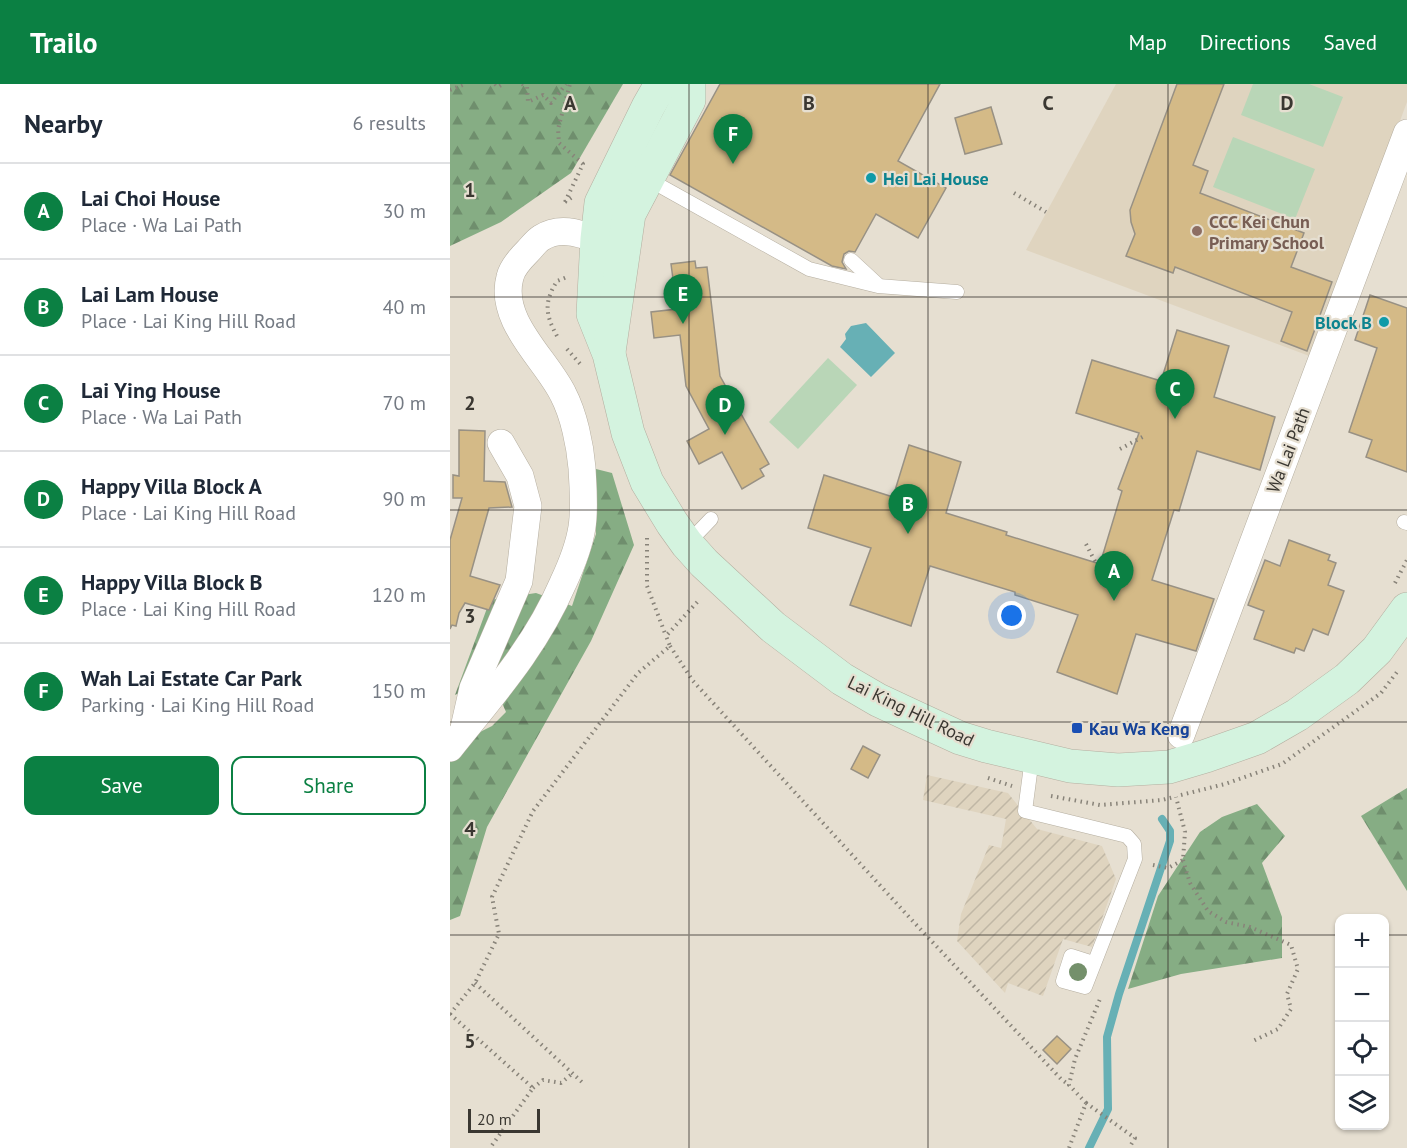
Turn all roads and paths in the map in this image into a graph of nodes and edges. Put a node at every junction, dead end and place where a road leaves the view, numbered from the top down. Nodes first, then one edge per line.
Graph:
1 (465, 84) edge
2 (495, 84) edge
3 (503, 84) edge
4 (522, 84) edge
5 (568, 84) edge
6 (668, 84) edge
7 (689, 84) edge
8 (450, 90) edge
9 (1407, 133) edge
10 (644, 166) junction
11 (1014, 193) dead end
12 (565, 202) dead end
13 (1046, 212) dead end
14 (609, 247) junction
15 (851, 260) dead end
16 (571, 276) dead end
17 (878, 286) junction
18 (957, 292) dead end
19 (597, 362) junction
20 (1146, 435) dead end
21 (501, 443) dead end
22 (1120, 449) dead end
23 (711, 519) dead end
24 (652, 535) dead end
25 (687, 544) junction
26 (1086, 544) dead end
27 (1407, 560) edge
28 (1099, 569) dead end
29 (694, 592) dead end
30 (1399, 599) edge
31 (666, 636) junction
32 (670, 646) junction
33 (1401, 668) dead end
34 (1181, 735) joint
35 (456, 740) edge
36 (1032, 758) junction
37 (982, 776) dead end
38 (1173, 782) junction
39 (1028, 790) junction
40 (1183, 860) junction
41 (1147, 875) dead end
42 (1093, 963) dead end
43 (475, 983) junction
44 (1104, 990) dead end
45 (450, 1014) edge
46 (1251, 1042) dead end
47 (573, 1073) junction
48 (584, 1084) dead end
49 (1069, 1085) junction
50 (533, 1088) junction
51 (1086, 1103) junction
52 (490, 1148) edge
53 (1069, 1148) edge
54 (1129, 1148) edge

1 - 8 path
2 - 3 path
4 - 5 path
5 - 12 path
6 - 10 main road, Lai King Hill Road
7 - 10 main road, Lai King Hill Road
9 - 34 street, Wa Lai Path
10 - 14 main road, Lai King Hill Road
10 - 14 main road, Lai King Hill Road
10 - 17 lane
11 - 13 path
14 - 19 main road, Lai King Hill Road
14 - 35 street
15 - 17 lane
16 - 19 path
17 - 18 lane
19 - 25 main road, Lai King Hill Road
20 - 22 path
21 - 35 street
23 - 25 lane
24 - 31 path
25 - 36 main road, Lai King Hill Road
26 - 28 path
27 - 30 path
29 - 31 path
30 - 38 main road, Lai King Hill Road
31 - 32 path
32 - 43 path
32 - 49 path
33 - 38 path
34 - 38 lane, Wa Lai Path
36 - 38 main road, Lai King Hill Road
36 - 39 lane
37 - 39 path
38 - 39 path
38 - 40 path
39 - 42 lane
40 - 41 path
40 - 46 path
43 - 45 path
43 - 47 path
44 - 49 path
45 - 50 path
47 - 48 path
47 - 50 path
49 - 51 path
50 - 52 path
51 - 53 path
51 - 54 path

